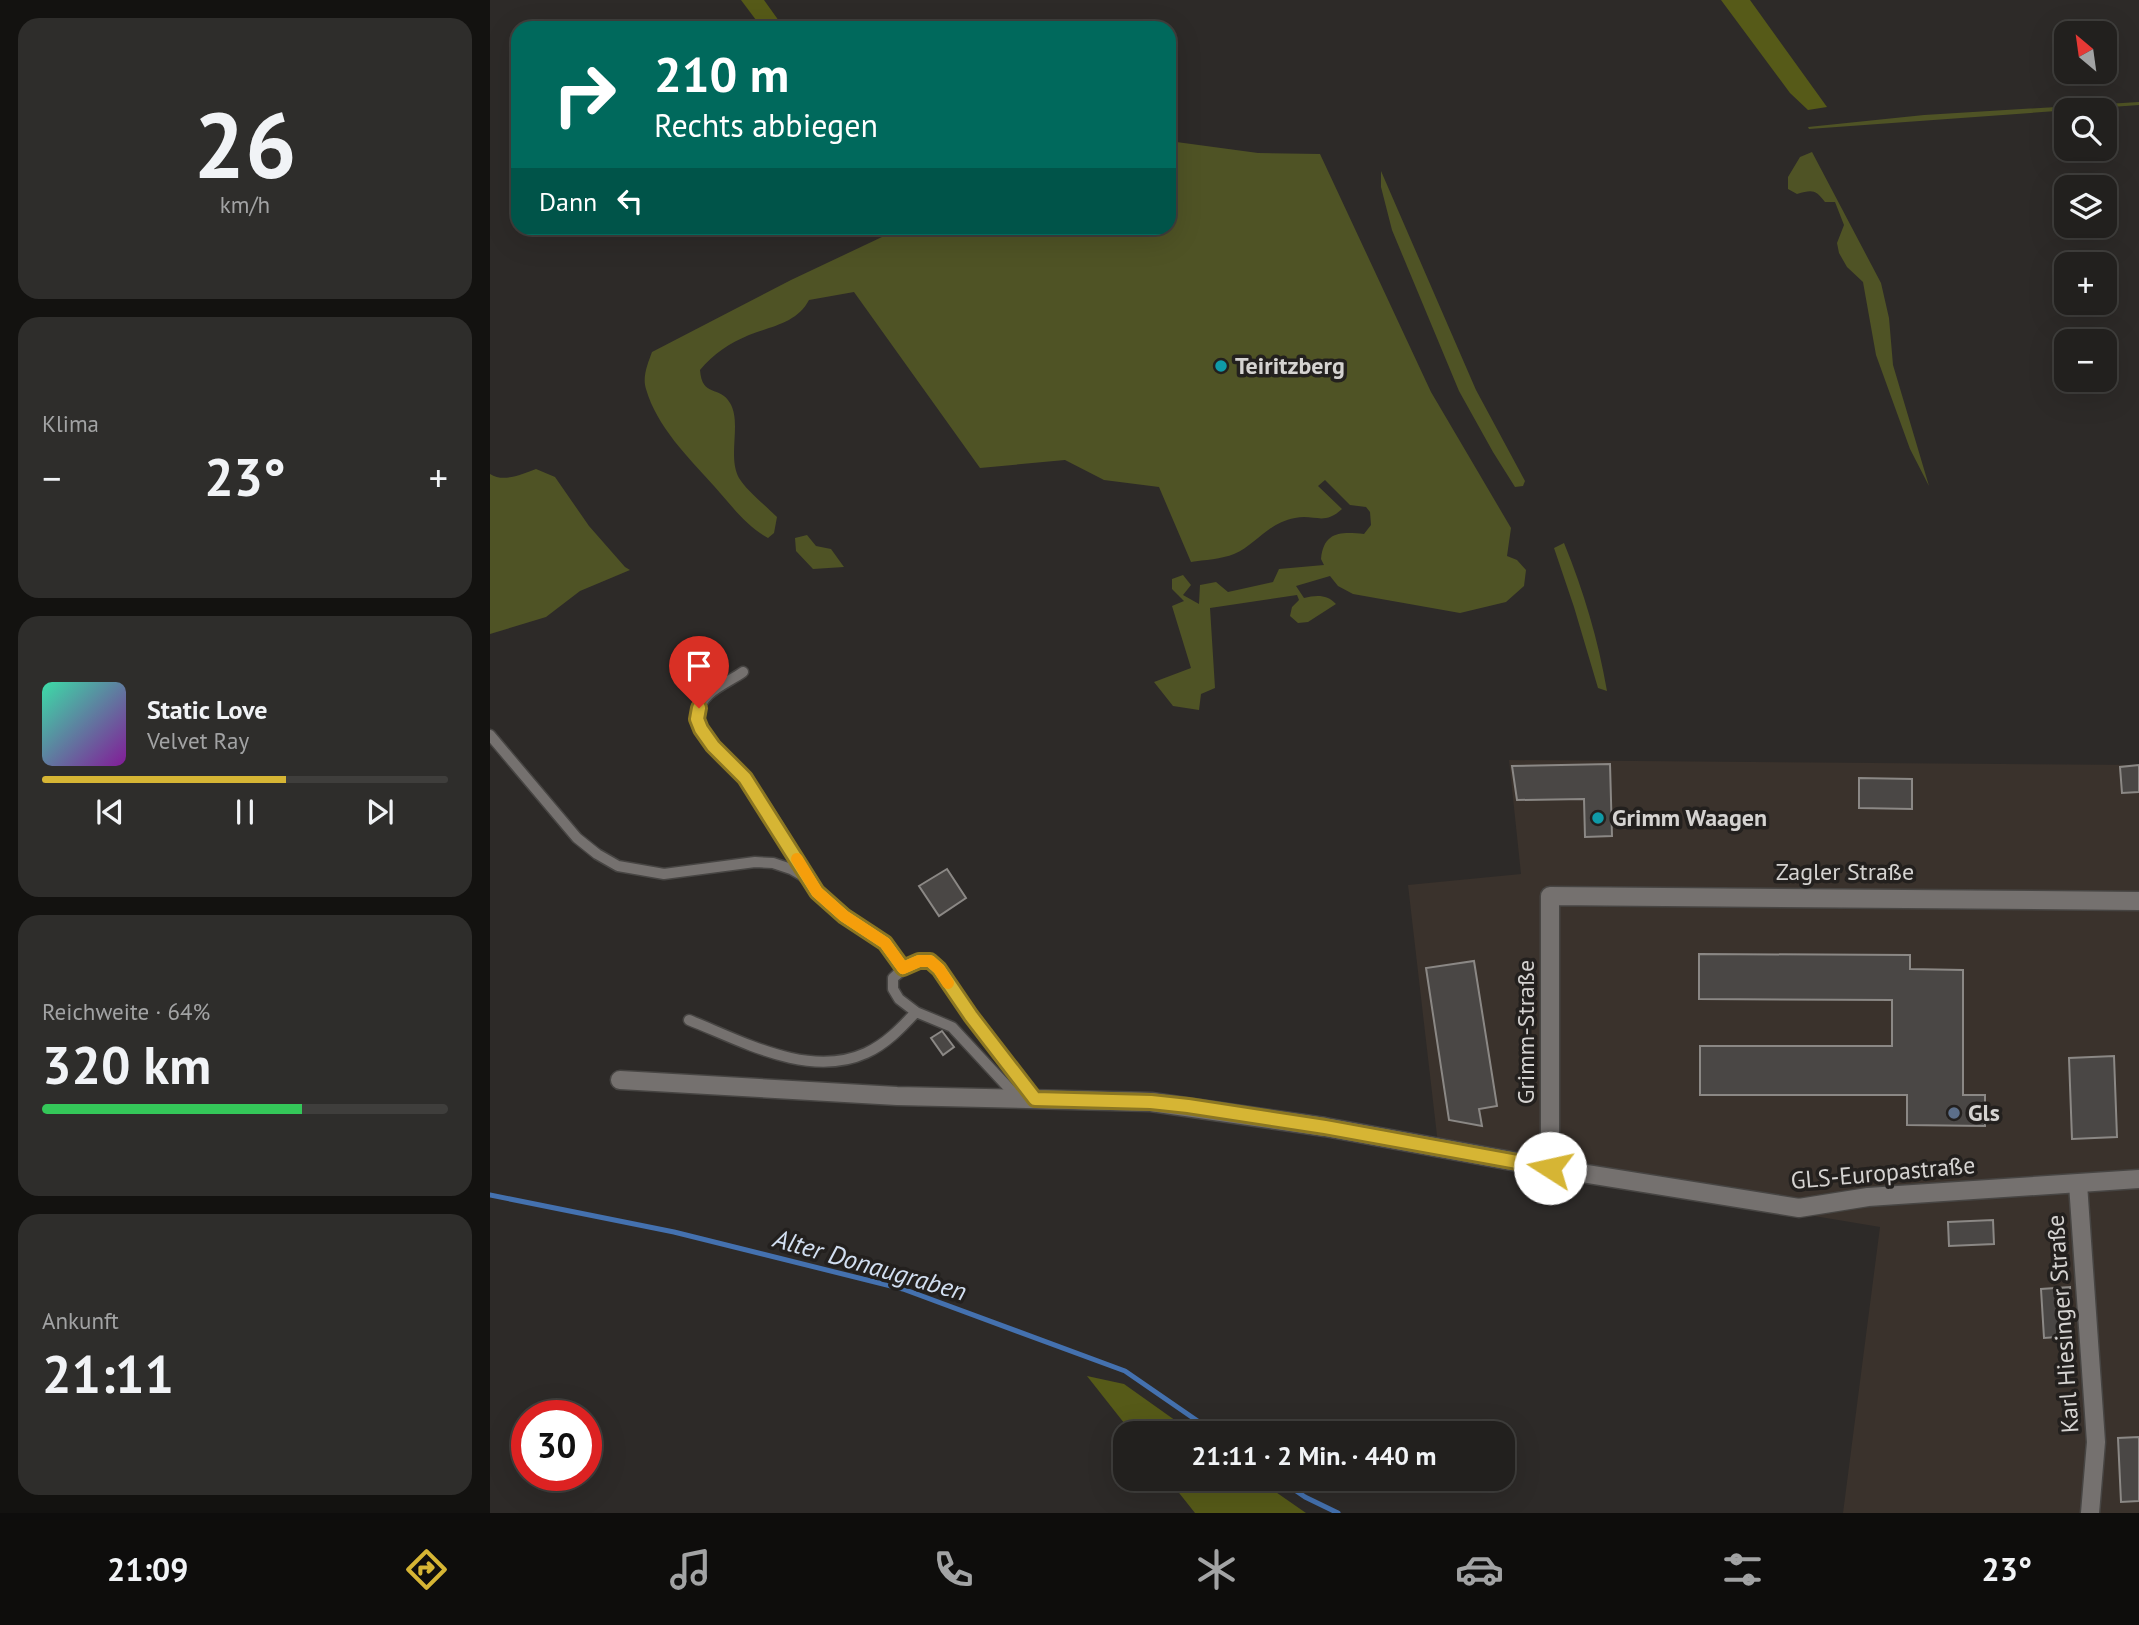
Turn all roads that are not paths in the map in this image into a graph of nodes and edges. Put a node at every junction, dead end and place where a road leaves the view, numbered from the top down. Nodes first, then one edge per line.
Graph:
1 (743, 672) dead end
2 (490, 736) edge
3 (817, 892) junction
4 (1550, 895) joint
5 (2139, 901) edge
6 (903, 968) junction
7 (916, 1012) junction
8 (689, 1020) dead end
9 (620, 1080) dead end
10 (1027, 1099) junction
11 (1550, 1168) junction
12 (2139, 1179) edge
13 (2078, 1184) junction
14 (2090, 1513) edge

1 - 3 lane
2 - 3 lane
3 - 6 lane
4 - 5 street, Zagler Straße
4 - 11 street, Grimm-Straße
6 - 7 lane
6 - 10 lane
7 - 8 lane
7 - 10 lane
9 - 10 street, GLS-Europastraße
10 - 11 street, GLS-Europastraße
11 - 13 street, GLS-Europastraße
12 - 13 street, GLS-Europastraße
13 - 14 street, Karl Hiesinger Straße

